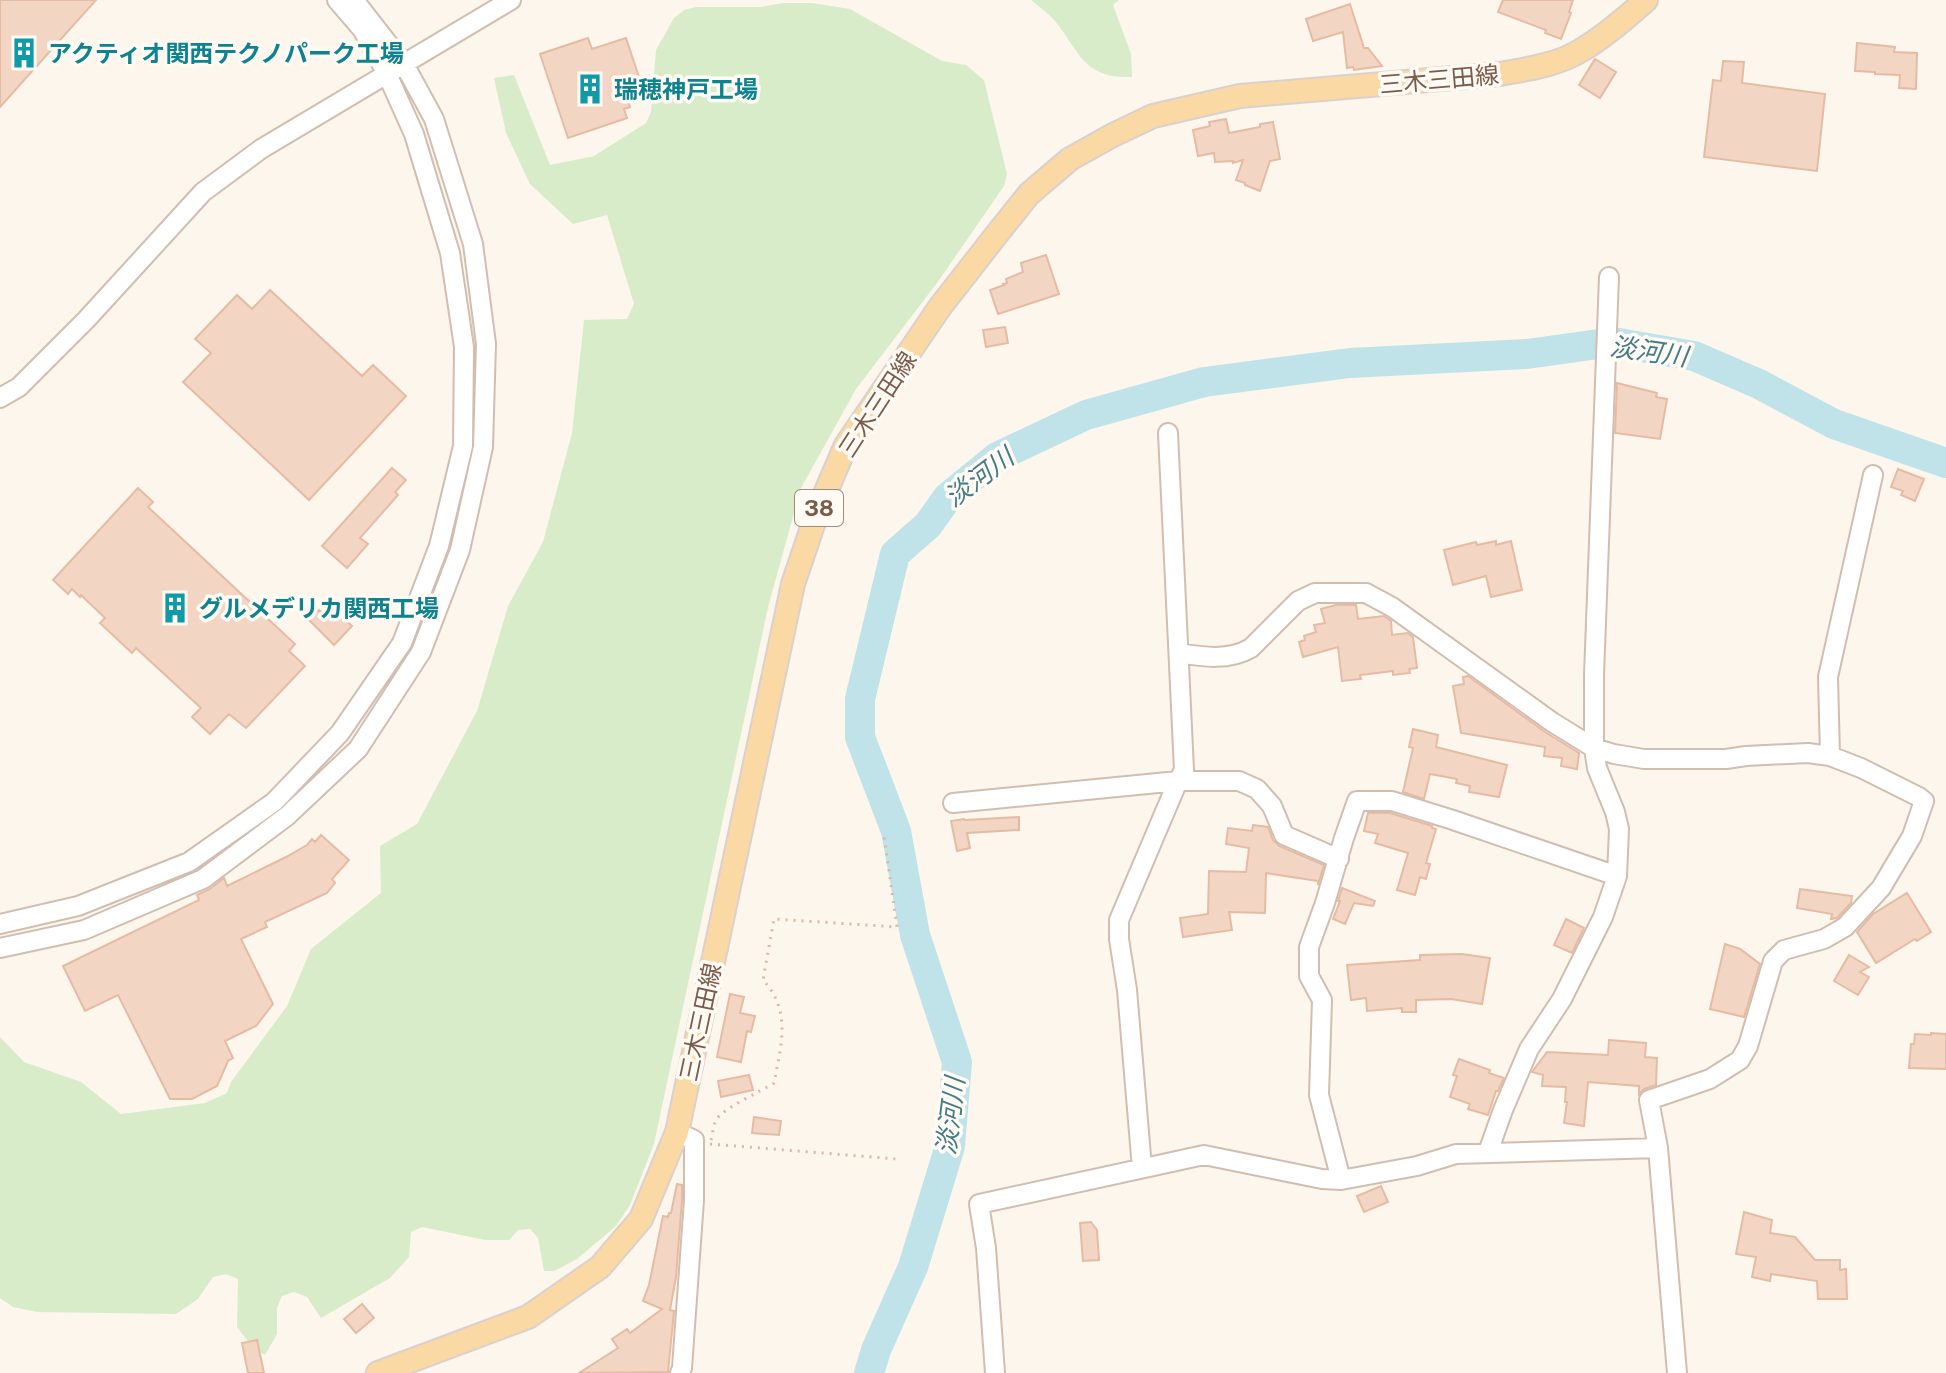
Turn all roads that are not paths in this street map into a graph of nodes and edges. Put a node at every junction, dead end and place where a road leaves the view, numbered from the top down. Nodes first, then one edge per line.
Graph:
1 (337, 0) edge
2 (354, 0) edge
3 (511, 0) edge
4 (1646, 0) edge
5 (396, 69) junction
6 (1609, 277) dead end
7 (0, 398) edge
8 (1168, 433) dead end
9 (1873, 475) dead end
10 (1179, 653) junction
11 (1594, 748) junction
12 (1830, 756) junction
13 (1178, 781) junction
14 (953, 803) dead end
15 (1339, 859) junction
16 (1617, 876) junction
17 (0, 924) edge
18 (0, 948) edge
19 (677, 1132) junction
20 (1658, 1148) junction
21 (1488, 1152) junction
22 (1142, 1168) junction
23 (1341, 1180) junction
24 (378, 1373) edge
25 (680, 1373) edge
26 (995, 1373) edge
27 (1677, 1373) edge

1 - 5 street
2 - 5 street
3 - 5 street
4 - 19 main road, 三木三田線 / 38
5 - 7 street
5 - 17 street
5 - 18 street
6 - 11 street
8 - 10 street
9 - 12 street
10 - 11 street
10 - 13 street
11 - 12 street
11 - 16 street
12 - 20 street
13 - 14 street
13 - 15 street
13 - 22 street
15 - 16 street
15 - 23 street
16 - 21 street
19 - 24 main road, 三木三田線 / 38
19 - 25 street
20 - 21 street
20 - 27 street
21 - 23 street
22 - 23 street
22 - 26 street

